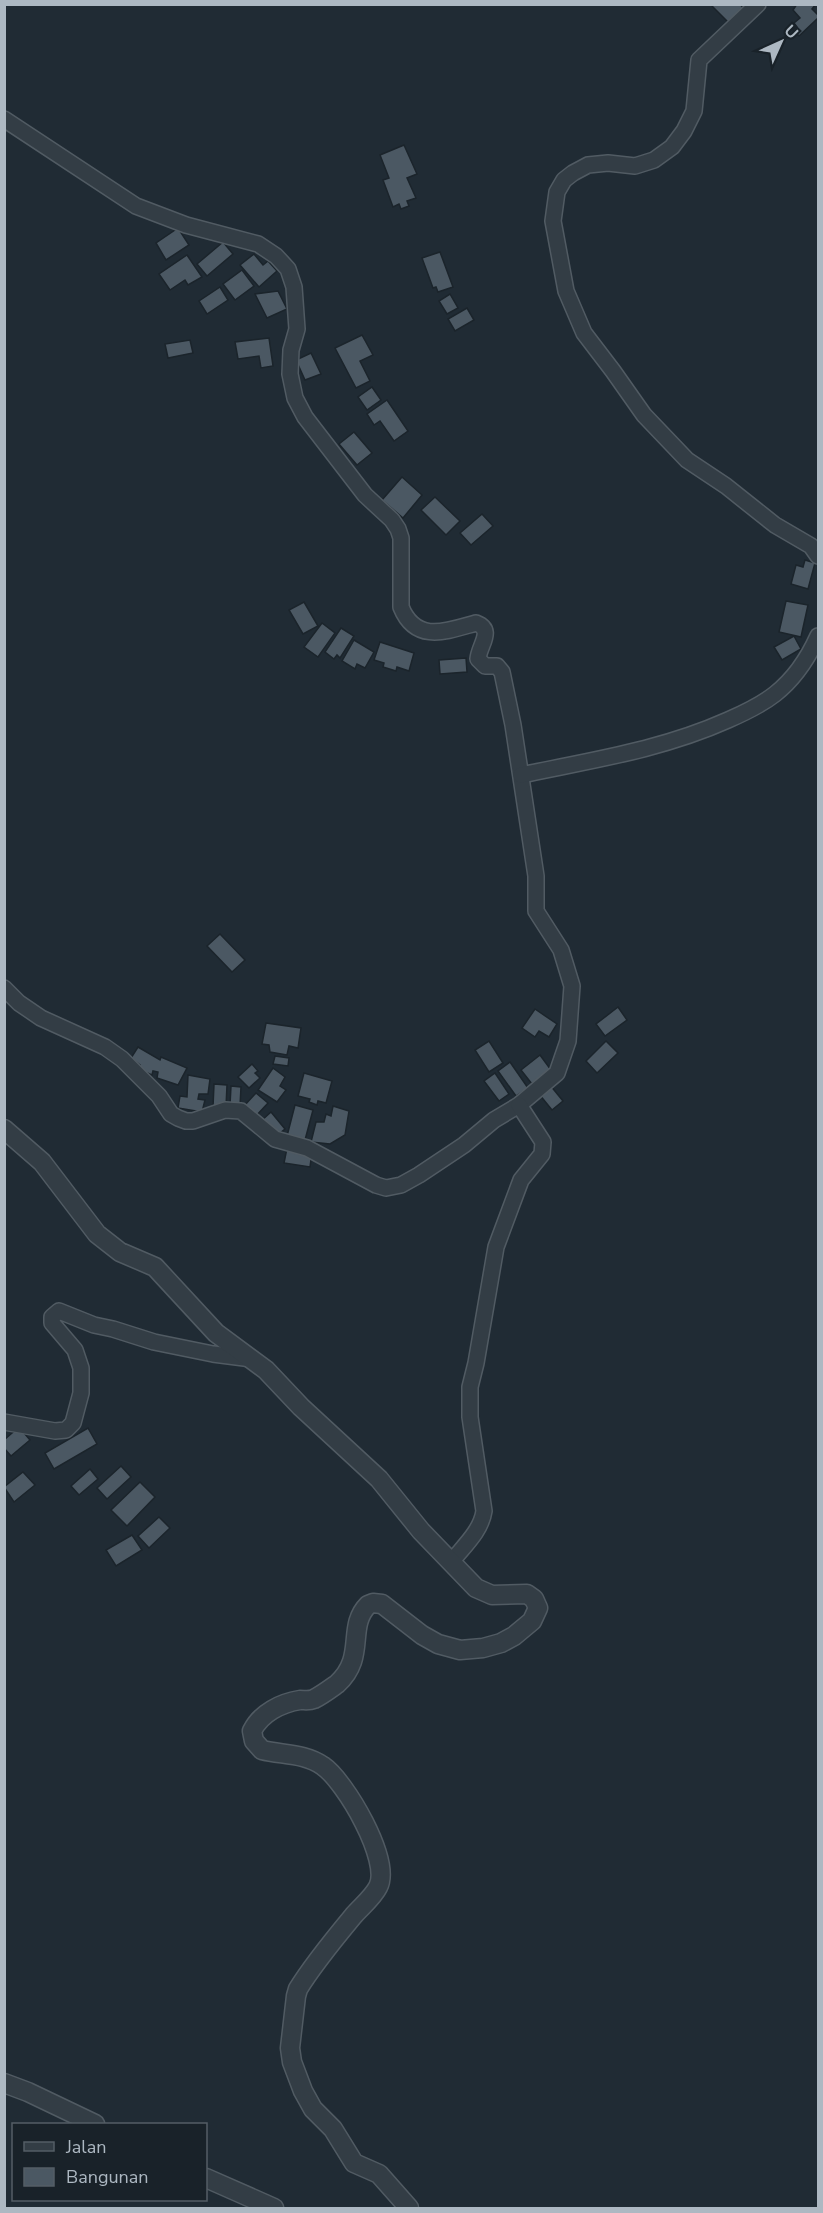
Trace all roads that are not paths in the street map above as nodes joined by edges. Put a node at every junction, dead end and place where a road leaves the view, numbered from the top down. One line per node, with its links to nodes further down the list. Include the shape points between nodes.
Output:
1 (758, 4): 3 (street, via 699,60 694,111 672,147 654,160 635,166 588,165 573,173 558,192 554,221 566,291 584,333 644,415 687,460)
2 (4, 119): 5 (street, via 136,207 258,244 288,270 294,287 297,329 290,374 295,398 340,465 398,529 401,607 410,622 419,629 443,633 476,623 484,627 487,636 478,659 484,666 497,666 502,672)
3 (819, 555)
4 (819, 636): 5 (street, via 809,656 777,693 752,709 666,745)
5 (521, 775): 7 (street, via 536,876 536,910 561,950 572,987 568,1041 561,1065 552,1079)
6 (4, 988): 7 (street, via 41,1018 105,1047 122,1059 178,1118 193,1121 225,1110 241,1111 275,1139 307,1148 386,1188 419,1175)
7 (519, 1105): 11 (street, via 544,1148 521,1180 496,1247 469,1400 484,1511 478,1529)
8 (4, 1130): 9 (street, via 42,1162 97,1234 120,1252 155,1267 216,1333)
9 (252, 1359): 10 (street, via 154,1342 58,1311 52,1323 75,1350 81,1368 81,1393 72,1423 66,1430 55,1431); 11 (street, via 379,1479 421,1531)
10 (4, 1422)
11 (452, 1561): 16 (street, via 482,1592 531,1596 538,1605 537,1614 501,1643 460,1650 422,1635 382,1604 368,1605 359,1618 353,1661 347,1673 312,1700 278,1706 252,1731 254,1741 262,1749 304,1757 325,1767 356,1809 376,1847 380,1885 298,1989 290,2048 303,2091 322,2120 333,2129 354,2163 379,2174)
12 (4, 2083): 13 (street)
13 (93, 2123)
14 (207, 2178): 15 (street)
15 (274, 2208)
16 (409, 2208)

